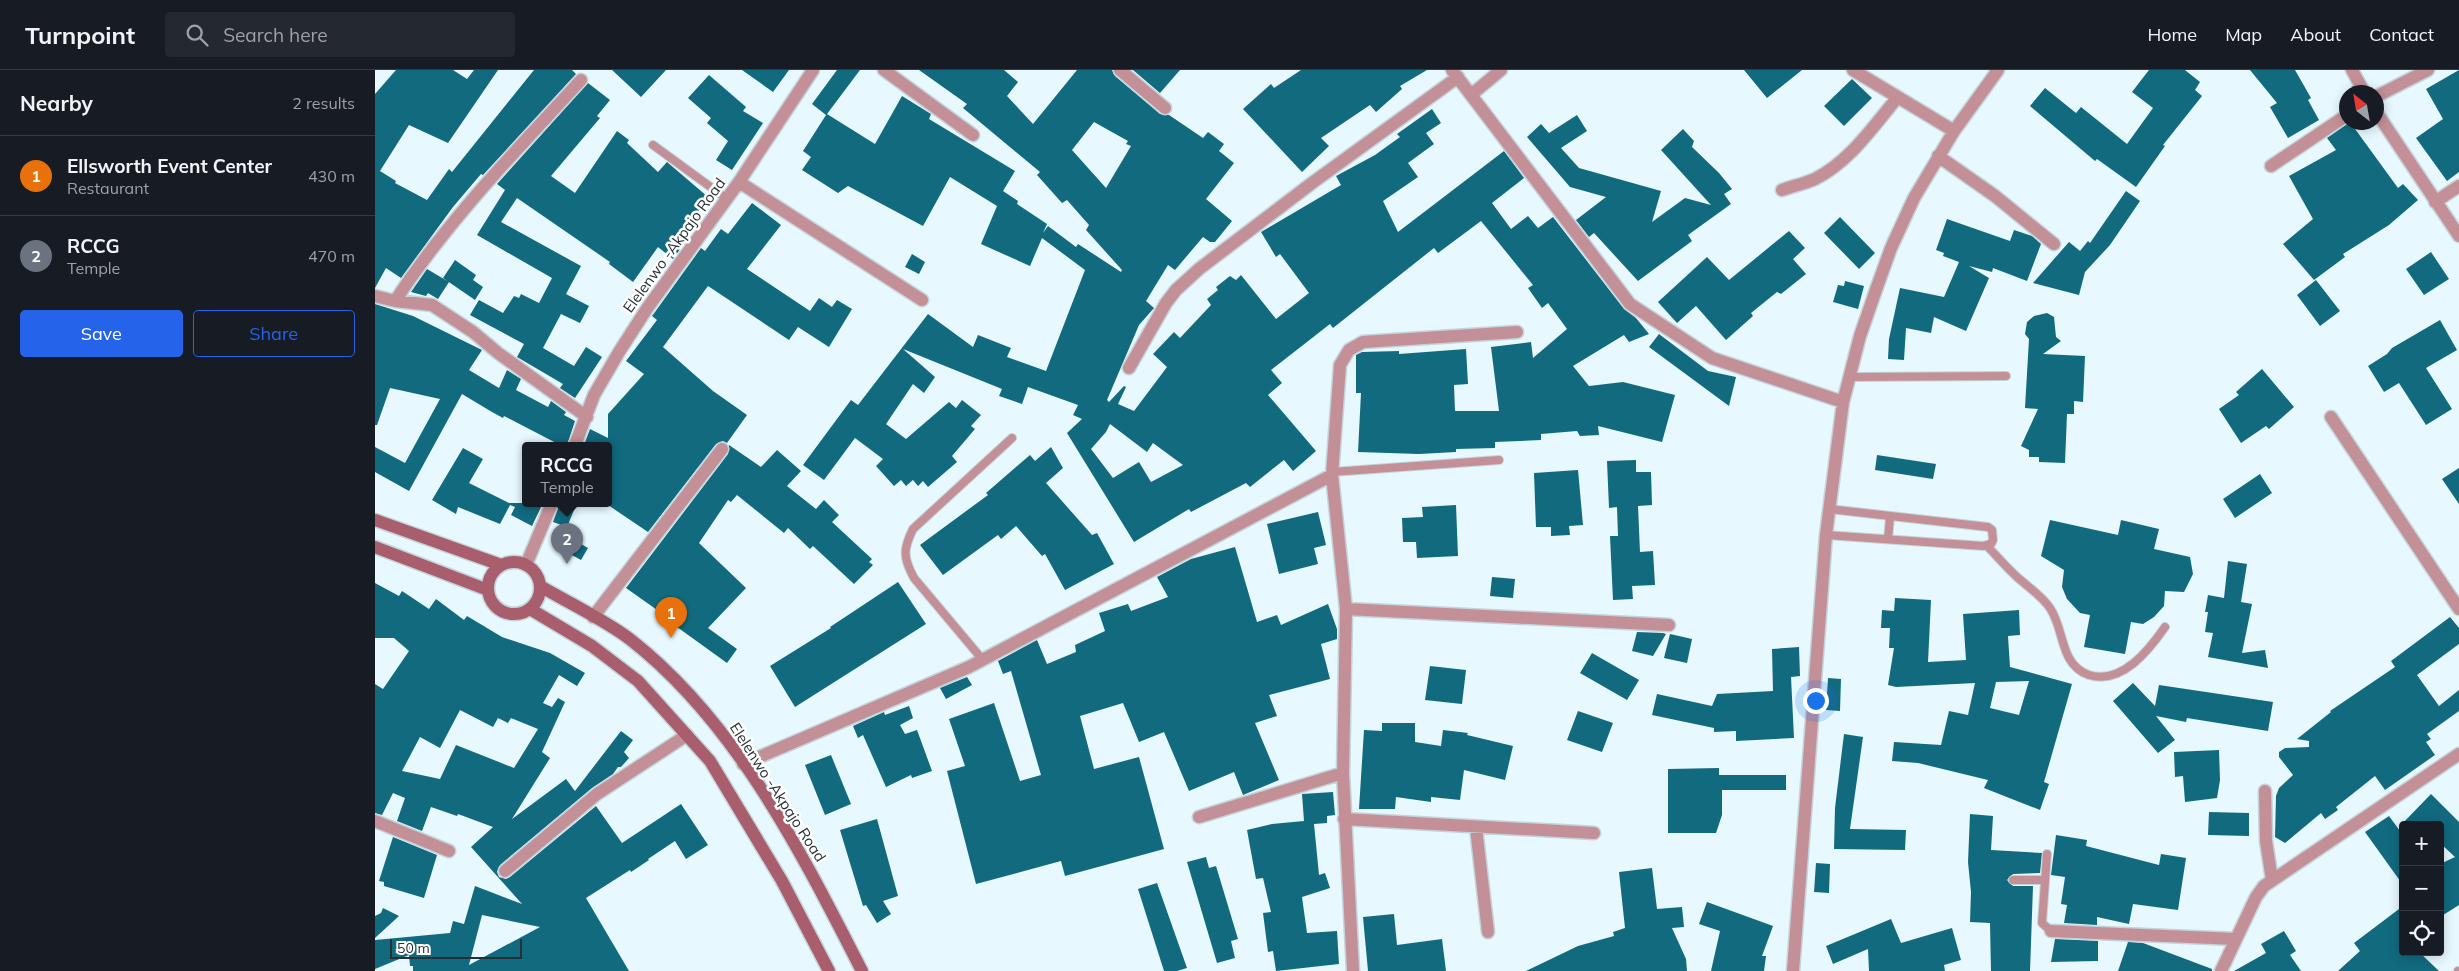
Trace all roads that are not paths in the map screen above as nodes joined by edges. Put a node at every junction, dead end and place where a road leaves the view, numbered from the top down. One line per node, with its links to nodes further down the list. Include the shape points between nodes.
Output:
1 (813, 70): 23 (street, Elelenwo -Akpajo Road)
2 (884, 70): 19 (street)
3 (1120, 70): 15 (street)
4 (1501, 70): 13 (street)
5 (1853, 70): 14 (street)
6 (1998, 70): 18 (street)
7 (2352, 70): 11 (street)
8 (2428, 70): 12 (street)
9 (1455, 74): 13 (street); 34 (street, via 1199,269 1166,303)
10 (581, 80): 32 (street, via 460,213 419,264)
11 (2360, 85)
12 (2384, 92)
13 (1471, 95): 37 (street, via 1630,304 1711,358)
14 (1897, 98): 18 (street); 25 (street, via 1855,148 1837,164 1815,178)
15 (1165, 108)
16 (2339, 120): 22 (street)
17 (2384, 124): 27 (street)
18 (1954, 131): 21 (street)
19 (973, 135)
20 (653, 145): 26 (lane)
21 (1938, 156): 29 (street, via 1995,196); 35 (street, via 1891,248 1860,336)
22 (2271, 166)
23 (739, 182): 26 (street, Elelenwo -Akpajo Road); 31 (street)
24 (2459, 186): 27 (street)
25 (1782, 190)
26 (727, 199): 38 (street, Elelenwo -Akpajo Road, via 643,314 594,396)
27 (2435, 202): 28 (street)
28 (2459, 236)
29 (2054, 244)
30 (375, 296): 32 (street)
31 (922, 300)
32 (395, 301): 38 (street, via 433,305)
33 (1517, 332): 44 (street, via 1354,345 1340,365)
34 (1129, 368)
35 (1850, 376): 36 (lane); 37 (street)
36 (2006, 376)
37 (1843, 402): 46 (street)
38 (587, 417): 41 (street, Elelenwo -Akpajo Road)
39 (2331, 417): 59 (street)
40 (1012, 438): 63 (lane, via 913,530 905,546 913,578)
41 (576, 442)
42 (722, 449): 60 (street)
43 (1499, 460): 44 (lane)
44 (1332, 474): 58 (street); 63 (street)
45 (549, 507): 54 (street)
46 (1829, 510): 47 (lane); 49 (street)
47 (1890, 517): 50 (lane); 51 (lane, via 1988,527 1992,530 1993,540)
48 (375, 520): 53 (main road)
49 (1826, 535): 50 (lane); 86 (street)
50 (1888, 539): 51 (lane)
51 (1987, 546): 62 (lane, via 2050,609 2068,657 2075,667 2087,674 2109,677 2125,668 2150,648)
52 (375, 547): 56 (main road)
53 (501, 565): 54 (main road, via 509,562); 56 (main road, via 490,578)
54 (526, 565): 55 (main road)
55 (540, 586): 57 (main road, via 539,595); 60 (main road, Elelenwo -Akpajo Road)
56 (488, 590): 57 (main road, via 491,602 505,612 522,613)
57 (529, 608): 64 (main road, via 592,646 638,681)
58 (1346, 609): 61 (street); 67 (street)
59 (2459, 609)
60 (593, 617): 66 (main road, Elelenwo -Akpajo Road, via 631,639 687,691)
61 (1669, 625)
62 (2165, 627)
63 (982, 660): 66 (street)
64 (687, 735): 76 (street, via 597,794); 83 (main road, via 710,761 743,814)
65 (2459, 754): 79 (street)
66 (743, 764): 84 (main road, Elelenwo -Akpajo Road, via 806,862)
67 (1343, 773): 69 (street); 70 (street)
68 (2265, 791): 79 (street, via 2266,841)
69 (1199, 817)
70 (1344, 819): 72 (street); 85 (street)
71 (375, 821): 74 (street)
72 (1476, 828): 73 (street); 81 (street)
73 (1594, 834)
74 (449, 851)
75 (2047, 854): 78 (lane)
76 (505, 872)
77 (2013, 880): 78 (lane)
78 (2045, 880): 80 (lane, via 2042,923)
79 (2272, 880): 82 (street, via 2256,896)
80 (2051, 931): 82 (street)
81 (1488, 932)
82 (2236, 939): 87 (street)
83 (829, 971)
84 (862, 971)
85 (1353, 971)
86 (1793, 971)
87 (2221, 971)

